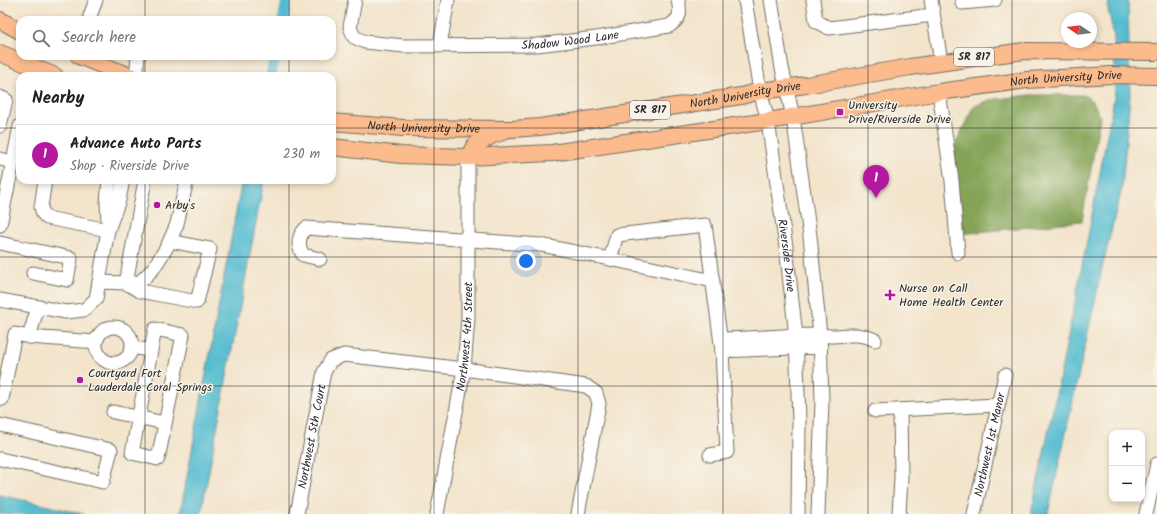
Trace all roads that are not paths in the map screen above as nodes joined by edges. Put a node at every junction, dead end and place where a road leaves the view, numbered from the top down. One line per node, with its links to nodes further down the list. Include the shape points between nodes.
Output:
1 (96, 0): 12 (street)
2 (355, 0): 15 (street, Shadow Wood Lane, via 350,27 354,37 365,42 404,46)
3 (448, 0): 15 (street)
4 (678, 0): 15 (street, Shadow Wood Lane, via 680,12 677,21 669,26 537,45)
5 (745, 0): 26 (street, Riverside Drive)
6 (771, 0): 25 (street, Riverside Drive)
7 (813, 0): 11 (street, via 816,22 829,28)
8 (931, 0): 11 (street)
9 (963, 0): 10 (street, via 962,3)
10 (995, 0)
11 (933, 15): 20 (street)
12 (90, 16)
13 (0, 20): 14 (main road)
14 (16, 29)
15 (440, 45)
16 (1157, 52): 20 (main road, North University Drive / SR 817, via 1024,51)
17 (0, 53): 21 (main road)
18 (89, 60): 22 (main road)
19 (138, 60): 23 (street)
20 (941, 62): 25 (main road, North University Drive / SR 817)
21 (31, 71)
22 (120, 72)
23 (135, 72)
24 (1157, 76): 27 (main road, North University Drive / SR 817, via 1026,80)
25 (786, 88): 26 (main road, North University Drive / SR 817); 29 (street, Riverside Drive)
26 (760, 92): 30 (street, Riverside Drive); 33 (main road, North University Drive / SR 817, via 540,127)
27 (939, 92): 29 (main road, North University Drive / SR 817); 49 (street, via 952,181)
28 (0, 97): 32 (street, via 6,100)
29 (793, 117): 30 (main road, North University Drive / SR 817); 60 (street, Riverside Drive, via 810,236)
30 (768, 121): 36 (main road, North University Drive / SR 817, via 552,153); 62 (street, Riverside Drive, via 786,247)
31 (336, 122): 33 (main road, North University Drive / SR 817, via 403,128)
32 (0, 126)
33 (512, 129): 36 (main road, via 474,145)
34 (16, 147): 38 (street)
35 (336, 147): 36 (main road, North University Drive / SR 817, via 401,155)
36 (468, 157): 47 (street, Northwest 4th Street)
37 (0, 159): 38 (street)
38 (13, 162): 44 (street)
39 (44, 184): 45 (street, via 41,207 47,218)
40 (109, 184): 45 (street)
41 (122, 184): 45 (street)
42 (144, 184): 55 (street)
43 (184, 184): 46 (street, via 178,224)
44 (0, 225)
45 (108, 230): 54 (street)
46 (170, 241): 55 (street, via 152,270 140,282); 55 (street, via 210,249 198,302 140,291)
47 (468, 241): 50 (street, via 306,228 300,236 300,249 303,255); 51 (street, via 541,245); 66 (street, Northwest 4th Street, via 468,318)
48 (0, 243): 52 (street, via 71,258 67,280)
49 (958, 253)
50 (320, 259)
51 (610, 259): 53 (street); 53 (street, via 617,235 705,225)
52 (33, 273)
53 (713, 281): 63 (street)
54 (99, 282): 55 (street); 57 (street, via 96,299 84,310 66,312)
55 (126, 283)
56 (0, 300): 57 (street)
57 (38, 307): 58 (street)
58 (29, 336): 61 (street); 68 (street, via 16,334)
59 (875, 340): 60 (street, via 856,334 832,336)
60 (820, 341): 62 (street); 83 (street, Riverside Drive, via 822,401)
61 (96, 342): 64 (street, via 100,356 114,363 124,360); 64 (street, via 104,329 119,327 131,337)
62 (796, 342): 63 (street); 82 (street, Riverside Drive, via 799,421)
63 (721, 345): 76 (street, via 728,452)
64 (132, 348): 65 (street)
65 (151, 351): 73 (street); 74 (street, via 156,329 183,335)
66 (464, 369): 79 (street, Northwest 5th Court, via 344,356 331,360 324,372); 80 (street, Northwest 4th Street); 81 (street, via 586,386 596,393 599,404)
67 (1005, 375): 69 (street, Northwest 1st Manor)
68 (2, 399)
69 (998, 405): 70 (street); 85 (street, Northwest 1st Manor)
70 (900, 410): 71 (street); 84 (street)
71 (875, 411)
72 (113, 412): 73 (street)
73 (138, 417): 74 (street); 74 (street, via 132,453 158,459)
74 (165, 423)
75 (0, 426): 77 (street, via 111,450 103,482)
76 (710, 455)
77 (0, 459)
78 (1157, 464): 86 (street)
79 (297, 514)
80 (437, 514)
81 (578, 514)
82 (798, 514)
83 (818, 514)
84 (899, 514)
85 (974, 514)
86 (1146, 514)

